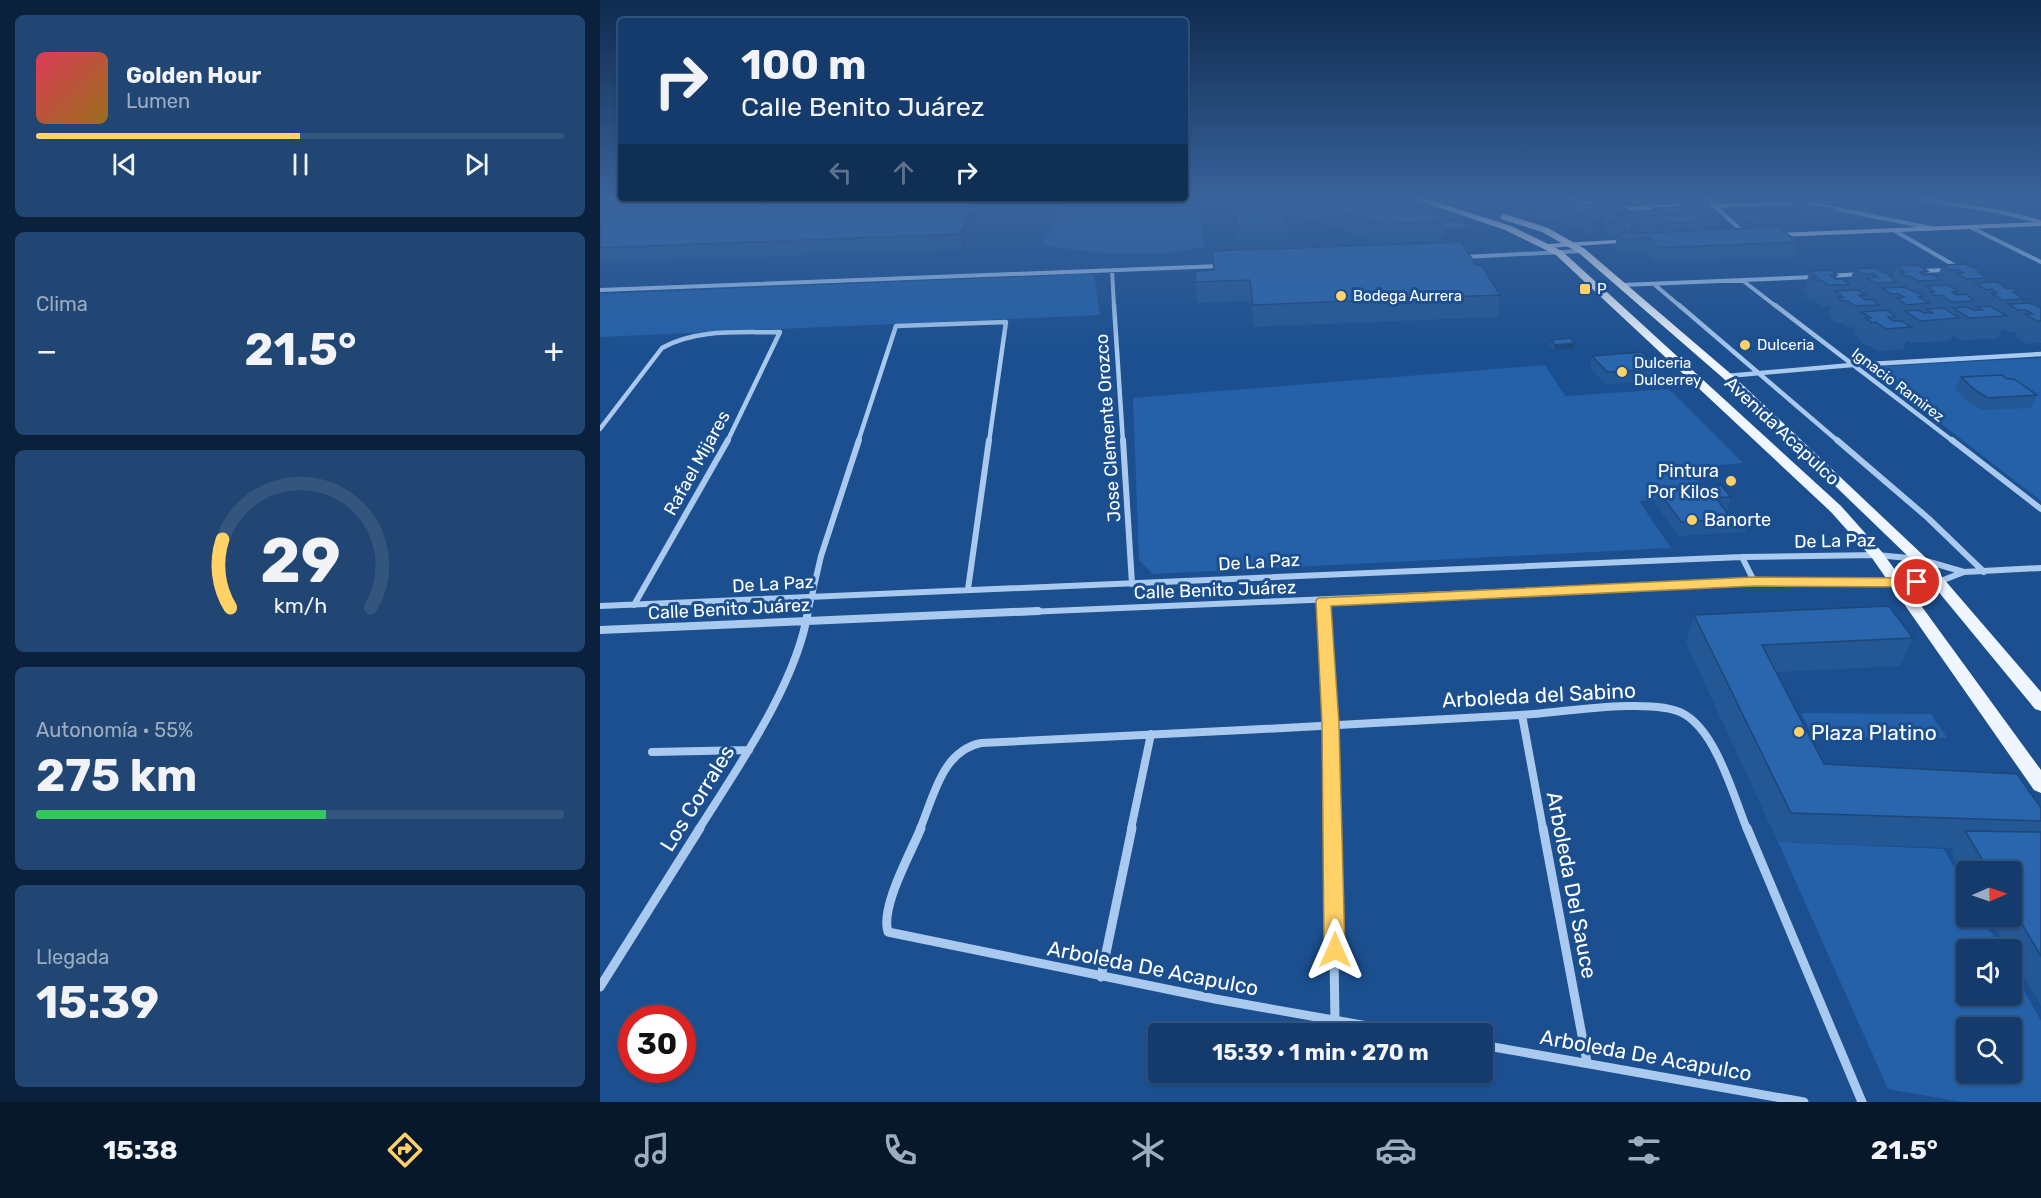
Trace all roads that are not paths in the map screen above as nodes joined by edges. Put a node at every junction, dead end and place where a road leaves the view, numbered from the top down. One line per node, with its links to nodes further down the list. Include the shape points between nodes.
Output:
1 (1555, 250): 6 (main road, Avenida Acapulco)
2 (1568, 250): 6 (street)
3 (1580, 250): 14 (main road, Avenida Acapulco)
4 (1929, 250): 11 (street, via 1962,269)
5 (2018, 250): 8 (street)
6 (1559, 253): 7 (street); 23 (main road, Avenida Acapulco, via 1785,459)
7 (1453, 257)
8 (2041, 262)
9 (1227, 265): 10 (street)
10 (1112, 270): 16 (street); 32 (street, Jose Clemente Orozco)
11 (1915, 272)
12 (1869, 274): 13 (street)
13 (1742, 280): 15 (street); 18 (street, Ignacio Ramirez)
14 (1623, 285): 15 (street); 20 (main road, Avenida Acapulco)
15 (1655, 285): 19 (street)
16 (600, 290)
17 (2041, 354): 18 (street)
18 (1852, 365): 19 (street); 22 (street, Ignacio Ramirez)
19 (1759, 372): 20 (street); 28 (street, via 1928,518)
20 (1727, 376): 25 (main road, Avenida Acapulco)
21 (600, 429): 36 (street, Rafael Mijares, via 670,341 694,336 780,332 732,434)
22 (2041, 509)
23 (1877, 555): 24 (street, De La Paz); 25 (street, De La Paz); 31 (main road, Avenida Acapulco)
24 (1742, 557): 29 (street); 32 (street, De La Paz)
25 (1919, 558): 27 (street, De La Paz); 30 (main road, Avenida Acapulco)
26 (2041, 568): 28 (street)
27 (1964, 572): 28 (street); 30 (street, Calle Benito Juárez)
28 (1984, 572)
29 (1754, 581): 31 (street, Calle Benito Juárez); 35 (street, Calle Benito Juárez)
30 (1938, 582): 31 (street, Calle Benito Juárez); 40 (main road, Avenida Acapulco)
31 (1896, 583): 47 (main road, Avenida Acapulco)
32 (1132, 584): 33 (street, De La Paz)
33 (968, 589): 34 (street, De La Paz); 34 (street, Los Corrales, via 1006,322 896,326)
34 (810, 597): 36 (street, De La Paz); 38 (street, Los Corrales)
35 (1323, 601): 38 (street, Calle Benito Juárez); 43 (street)
36 (634, 605): 37 (street, De La Paz)
37 (600, 606)
38 (807, 620): 39 (street, Calle Benito Juárez); 45 (street, Los Corrales, via 791,669)
39 (600, 630)
40 (2035, 689): 41 (main road, Avenida Acapulco)
41 (2041, 704)
42 (1522, 715): 43 (street, Arboleda del Sabino); 54 (street, Arboleda Del Sauce); 56 (street, Arboleda del Sabino, via 1663,707 1682,713 1700,726 1712,745)
43 (1331, 724): 44 (street, Arboleda del Sabino); 51 (street)
44 (1151, 734): 48 (street, Arboleda del Sabino, via 981,743 954,753 892,896 885,923); 49 (street)
45 (749, 750): 46 (street); 50 (street, Los Corrales)
46 (652, 752)
47 (2041, 785)
48 (888, 932): 49 (street, Arboleda De Acapulco)
49 (1101, 977): 51 (street, Arboleda De Acapulco)
50 (600, 987)
51 (1335, 1020): 52 (street, Arboleda De Acapulco)
52 (1352, 1023)
53 (1493, 1047): 54 (street, Arboleda De Acapulco)
54 (1587, 1062): 55 (street, Arboleda De Acapulco)
55 (1804, 1102)
56 (1862, 1102)

